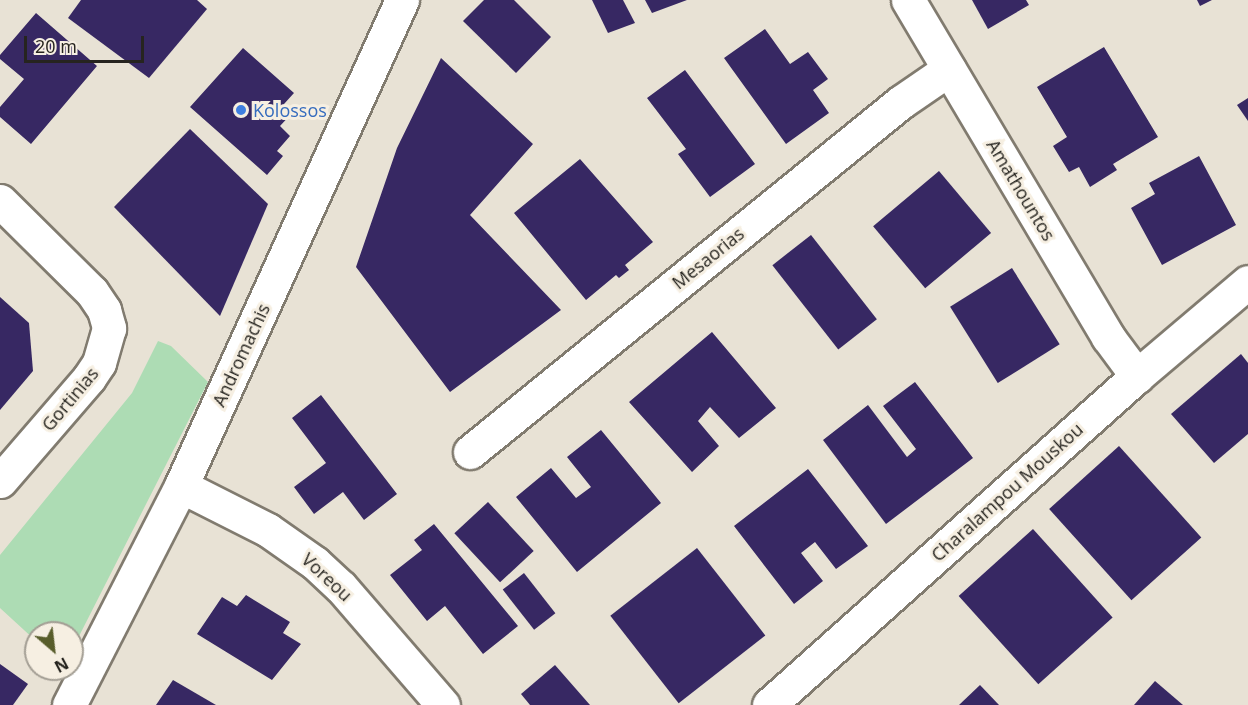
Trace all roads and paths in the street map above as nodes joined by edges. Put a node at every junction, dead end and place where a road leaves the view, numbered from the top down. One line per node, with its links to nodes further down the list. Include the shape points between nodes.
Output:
1 (402, 0): 9 (street, Andromachis)
2 (908, 0): 3 (street, Amathountos)
3 (949, 69): 6 (street, Amathountos, via 1108,337); 7 (street, Mesaorias, via 901,102)
4 (0, 201): 8 (street, Gortinias, via 92,292 104,310 109,328 94,371)
5 (1248, 282): 6 (street, Charalampou Mouskou)
6 (1137, 376): 12 (street, Charalampou Mouskou)
7 (470, 452)
8 (0, 481)
9 (181, 486): 10 (street, Andromachis); 11 (street, Voreou, via 268,530 315,563 341,587)
10 (69, 705)
11 (443, 705)
12 (769, 705)

